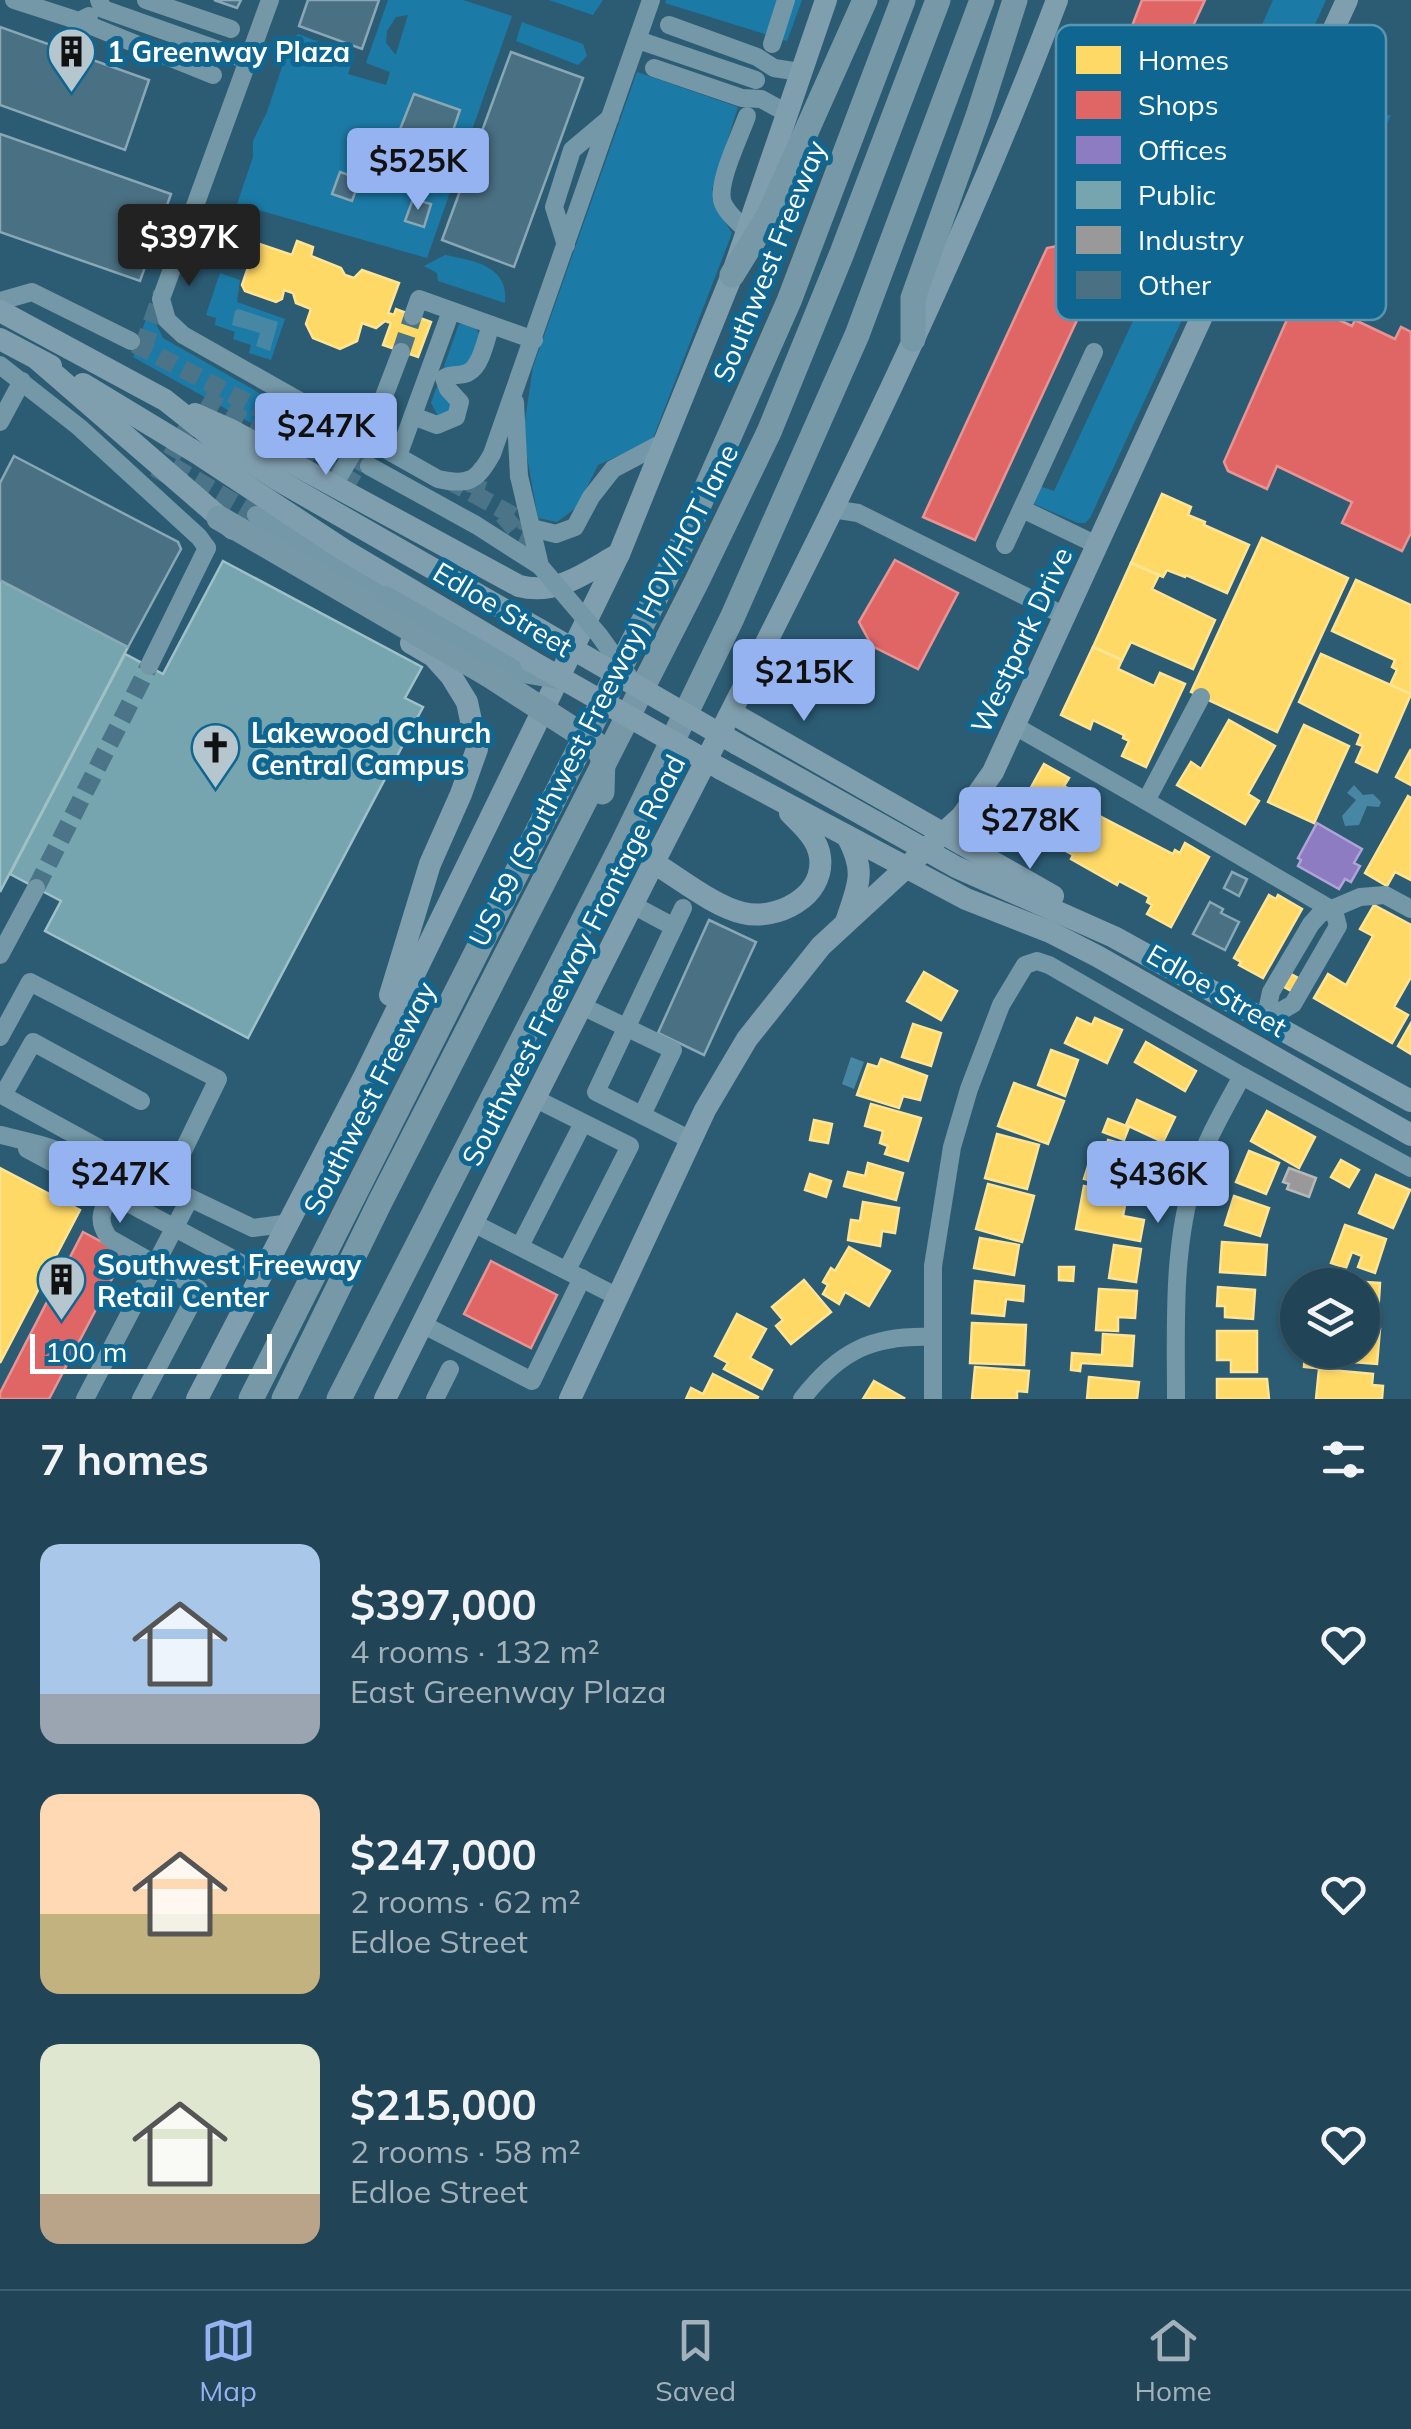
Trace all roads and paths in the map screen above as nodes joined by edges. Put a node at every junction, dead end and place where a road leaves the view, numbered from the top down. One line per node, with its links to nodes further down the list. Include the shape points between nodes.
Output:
1 (14, 0): 15 (street)
2 (146, 0): 18 (street)
3 (270, 0): 21 (street)
4 (652, 0): 19 (street)
5 (786, 0): 20 (street)
6 (826, 0): 24 (main road)
7 (865, 0): 31 (highway, via 769,215)
8 (903, 0): 127 (highway, Southwest Freeway, via 790,301 676,557)
9 (939, 0): 70 (highway, via 831,312 754,487); 128 (highway, US 59 (Southwest Freeway) HOV/HOT lane, via 761,448)
10 (982, 0): 130 (highway, via 857,335 732,618)
11 (1014, 0): 39 (highway, via 913,298)
12 (1057, 0): 39 (main road, Southwest Freeway Frontage Road)
13 (1347, 0): 16 (main road, Westpark Drive)
14 (103, 3): 15 (street); 21 (street)
15 (79, 20): 25 (street)
16 (1336, 25)
17 (670, 26): 23 (street)
18 (231, 29)
19 (638, 40): 26 (street); 40 (street)
20 (772, 44)
21 (247, 60): 53 (street, via 161,299 167,320)
22 (654, 68): 27 (street)
23 (774, 68): 24 (street); 26 (street)
24 (800, 72): 28 (main road)
25 (214, 75)
26 (756, 80): 27 (street)
27 (760, 99): 28 (street)
28 (785, 112): 30 (main road)
29 (747, 116): 30 (street, via 721,198)
30 (746, 230): 31 (main road)
31 (732, 275): 54 (main road)
32 (0, 301): 41 (street, via 32,292)
33 (0, 311): 50 (main road, Edloe Street)
34 (451, 311): 35 (street, via 420,300); 37 (street); 49 (street)
35 (414, 316)
36 (1201, 320): 64 (main road, Westpark Drive)
37 (490, 324): 40 (street); 51 (street, via 473,368 444,378 460,402 456,418 438,424)
38 (0, 339): 44 (main road, Edloe Street)
39 (914, 339): 58 (main road, Southwest Freeway Frontage Road)
40 (534, 340): 48 (street)
41 (130, 341)
42 (400, 352): 47 (street)
43 (1094, 352): 59 (street)
44 (38, 360): 61 (main road); 67 (main road, Edloe Street, via 116,402)
45 (0, 365): 46 (street)
46 (22, 381): 52 (street); 61 (street, via 156,487 200,536)
47 (389, 384): 49 (street); 53 (street)
48 (514, 394): 55 (street, via 482,474 461,484 438,480); 66 (street, bridge, via 519,476)
49 (420, 395): 51 (street)
50 (165, 400): 57 (main road); 70 (main road, Edloe Street, bridge, via 218,442)
51 (413, 416): 55 (street)
52 (0, 422)
53 (362, 437): 55 (street); 57 (street)
54 (664, 442): 62 (street, via 612,468 575,527); 65 (main road)
55 (398, 456)
56 (369, 466): 66 (street)
57 (334, 486): 65 (main road, via 537,591 584,576)
58 (832, 509): 68 (street, via 858,513); 72 (main road, Southwest Freeway Frontage Road)
59 (1022, 509): 63 (street); 64 (street)
60 (256, 516): 67 (street)
61 (215, 534): 69 (street); 75 (highway, bridge, via 489,675 596,744 603,758); 97 (main road, via 433,656 467,702 477,749 430,864)
62 (543, 538)
63 (1005, 545)
64 (1098, 545): 68 (main road, Westpark Drive)
65 (619, 554): 97 (main road)
66 (540, 566): 70 (street, bridge)
67 (390, 587): 73 (main road, Edloe Street, bridge)
68 (1065, 616): 74 (main road, Westpark Drive)
69 (149, 666)
70 (642, 688): 73 (highway); 80 (main road, Edloe Street, bridge)
71 (1201, 697): 77 (street)
72 (732, 714): 78 (main road); 81 (main road, Southwest Freeway Frontage Road)
73 (638, 722): 75 (highway); 76 (main road, Edloe Street, bridge)
74 (1015, 726): 77 (street); 78 (main road, Westpark Drive, via 993,772)
75 (602, 792): 129 (highway)
76 (778, 800): 79 (main road, Edloe Street); 81 (main road, via 820,855 815,882 795,904 769,914 743,913)
77 (1146, 800): 87 (street)
78 (942, 834): 80 (main road, Westpark Drive); 90 (main road)
79 (847, 836): 82 (main road, Edloe Street); 88 (main road, via 860,870)
80 (925, 850): 82 (main road, Westpark Drive); 90 (main road, Edloe Street)
81 (654, 863): 84 (main road, Southwest Freeway Frontage Road)
82 (906, 867): 88 (main road, Westpark Drive); 96 (main road, Edloe Street, via 1066,940)
83 (36, 888): 91 (street)
84 (633, 905): 89 (street); 92 (main road, Southwest Freeway Frontage Road)
85 (683, 908): 89 (street)
86 (1411, 909): 87 (street, via 1385,895 1360,896)
87 (1334, 910): 93 (street, via 1338,926 1293,1004)
88 (845, 924): 107 (main road, Westpark Drive, via 773,1003)
89 (674, 927): 94 (street)
90 (1114, 936): 93 (main road, Edloe Street)
91 (0, 954)
92 (582, 1006): 94 (street); 100 (main road, Southwest Freeway Frontage Road)
93 (1265, 1020): 96 (main road); 102 (main road, Edloe Street)
94 (626, 1028): 103 (street, via 596,1092); 103 (street, via 672,1050)
95 (0, 1037): 109 (street, via 30,982 218,1080)
96 (1251, 1044): 106 (main road, Edloe Street)
97 (365, 1075): 112 (main road)
98 (1242, 1076): 108 (street); 121 (street, via 1050,964 1025,965 1001,1005 952,1147 933,1266); 135 (street, via 1212,1130 1180,1237)
99 (1, 1095): 101 (street, via 33,1042); 109 (street)
100 (536, 1098): 104 (street); 113 (main road, Southwest Freeway Frontage Road)
101 (141, 1100)
102 (1411, 1101)
103 (642, 1115): 107 (street)
104 (583, 1123): 115 (street); 117 (street, via 630,1146)
105 (0, 1135): 109 (street, via 50,1148 142,1188); 110 (street)
106 (1411, 1135)
107 (690, 1140): 119 (main road, Westpark Drive)
108 (1411, 1168)
109 (167, 1184): 111 (street)
110 (110, 1194): 114 (street); 116 (street, via 100,1214 102,1228)
111 (190, 1198): 112 (street, via 253,1228); 114 (street)
112 (290, 1223): 118 (main road)
113 (473, 1223): 115 (street); 120 (main road, Southwest Freeway Frontage Road)
114 (176, 1227): 116 (street); 118 (street)
115 (520, 1246): 117 (street)
116 (156, 1264): 124 (street); 125 (street, via 199,1290)
117 (574, 1274): 119 (street); 120 (street, via 532,1381)
118 (263, 1275): 126 (main road)
119 (618, 1296): 132 (main road, Westpark Drive)
120 (422, 1324): 123 (main road, Southwest Freeway Frontage Road)
121 (932, 1337): 133 (street, via 897,1336 858,1348 822,1374); 134 (street)
122 (450, 1369): 131 (street)
123 (388, 1398)
124 (85, 1399)
125 (141, 1399)
126 (197, 1399)
127 (251, 1399)
128 (284, 1399)
129 (297, 1399)
130 (339, 1399)
131 (435, 1399)
132 (570, 1399)
133 (802, 1399)
134 (933, 1399)
135 (1176, 1399)

